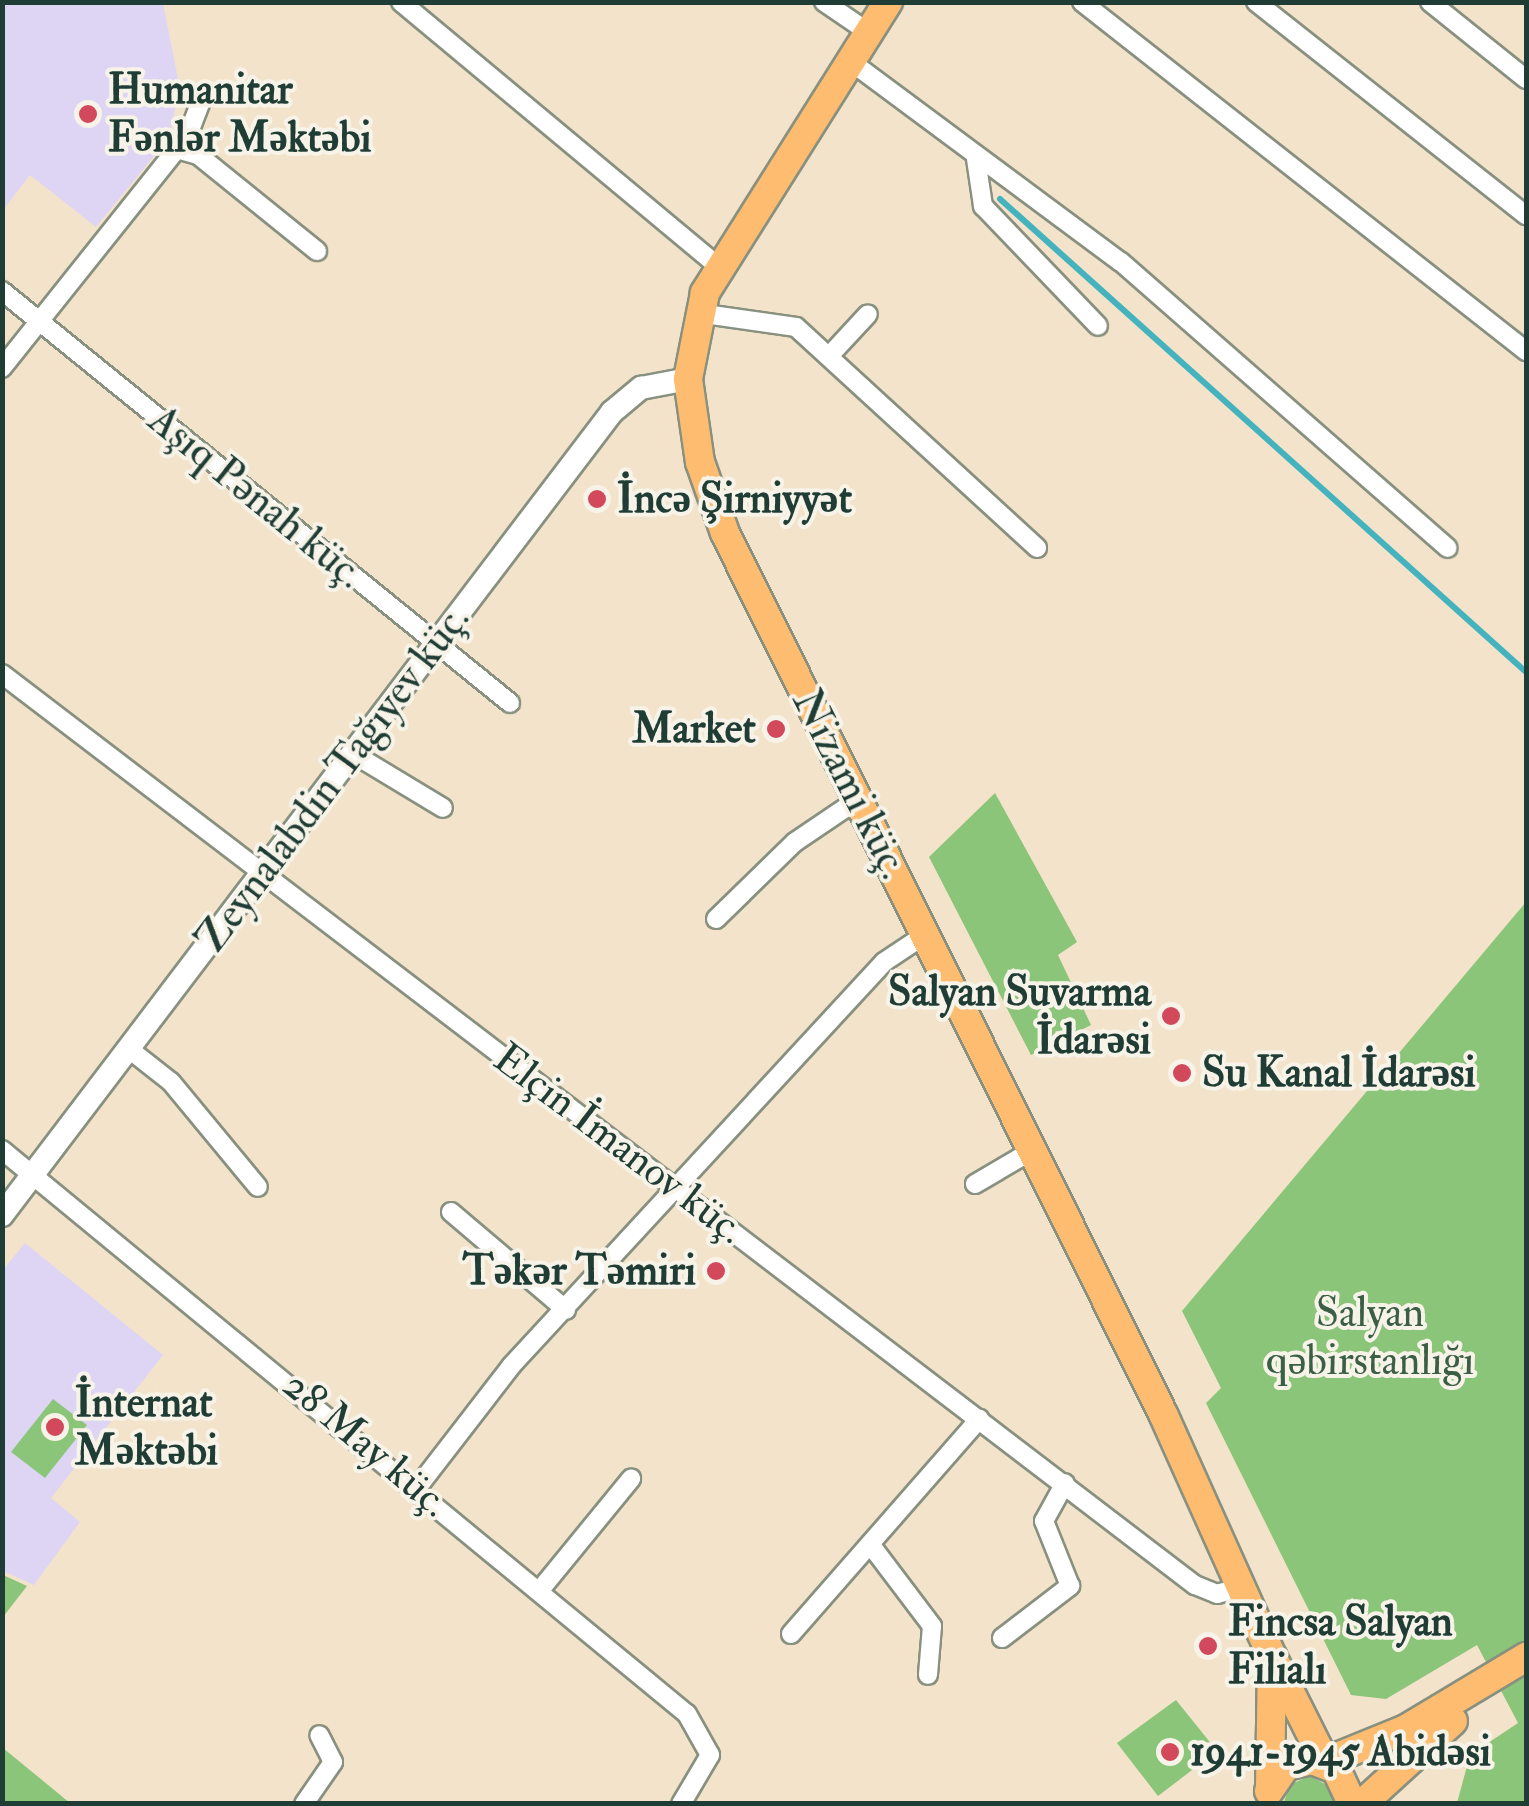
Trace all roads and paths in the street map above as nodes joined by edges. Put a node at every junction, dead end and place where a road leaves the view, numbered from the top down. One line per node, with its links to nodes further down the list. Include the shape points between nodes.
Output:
1 (401, 2): 15 (street)
2 (824, 2): 7 (street)
3 (888, 2): 7 (main road)
4 (1082, 2): 21 (street)
5 (1256, 2): 13 (street)
6 (1430, 2): 9 (street)
7 (856, 18): 8 (main road)
8 (850, 60): 12 (street); 15 (main road)
9 (1526, 79)
10 (201, 101): 11 (street)
11 (183, 148): 14 (street); 19 (street)
12 (976, 160): 20 (street, via 982,206); 26 (street, via 1121,262)
13 (1526, 214)
14 (316, 250)
15 (718, 266): 17 (main road, Nizami küç.)
16 (2, 291): 19 (street, Aşıq Pənah küç.)
17 (698, 313): 22 (street, via 772,318); 24 (main road, Nizami küç.)
18 (868, 314): 22 (street)
19 (39, 321): 23 (street); 27 (street, Aşıq Pənah küç.)
20 (1098, 326)
21 (1526, 351)
22 (831, 354): 25 (street)
23 (2, 368)
24 (688, 379): 27 (street, Zeynalabdin Tağıyev küç., via 641,388 619,405); 31 (main road, Nizami küç., via 710,497)
25 (1037, 548)
26 (1448, 548)
27 (436, 642): 29 (street, Aşıq Pənah küç.); 30 (street, Zeynalabdin Tağıyev küç.)
28 (2, 674): 33 (street, Elçin İmanov küç.)
29 (510, 702)
30 (352, 753): 32 (street); 33 (street, Zeynalabdin Tağıyev küç.)
31 (857, 800): 34 (street, via 795,842); 35 (main road, Nizami küç.)
32 (442, 808)
33 (262, 873): 36 (street, Zeynalabdin Tağıyev küç.); 42 (street, Elçin İmanov küç.)
34 (716, 919)
35 (926, 934): 38 (main road, Nizami küç.); 42 (street, via 884,962)
36 (129, 1049): 39 (street, Zeynalabdin Tağıyev küç.); 41 (street, via 171,1082)
37 (2, 1150): 39 (street, 28 May küç.)
38 (1034, 1150): 40 (street); 51 (main road, Nizami küç.)
39 (34, 1174): 44 (street, Zeynalabdin Tağıyev küç.); 49 (street, 28 May küç.)
40 (974, 1184)
41 (258, 1187)
42 (681, 1192): 45 (street); 46 (street, Elçin İmanov küç.)
43 (451, 1212): 45 (street)
44 (2, 1215)
45 (566, 1310): 49 (street)
46 (979, 1418): 48 (street, Elçin İmanov küç.); 50 (street)
47 (631, 1479): 52 (street)
48 (1065, 1484): 51 (street, Elçin İmanov küç., via 1206,1592); 54 (street, via 1044,1520 1070,1586)
49 (417, 1488): 52 (street, 28 May küç.)
50 (870, 1544): 53 (street); 57 (street, via 932,1626)
51 (1241, 1587): 55 (main road, Nizami küç.)
52 (540, 1590): 63 (street, 28 May küç., via 687,1714 710,1755)
53 (791, 1634)
54 (1002, 1638)
55 (1272, 1656): 60 (main road, Nizami küç.); 61 (main road)
56 (1526, 1657): 60 (main road, via 1406,1729)
57 (928, 1675)
58 (1526, 1676): 65 (main road, via 1428,1738)
59 (320, 1735): 62 (street, via 334,1762)
60 (1325, 1762): 61 (main road, via 1298,1761); 64 (main road, Nizami küç., via 1345,1779)
61 (1264, 1798)
62 (304, 1804)
63 (681, 1804)
64 (1352, 1804)
65 (1362, 1804)

